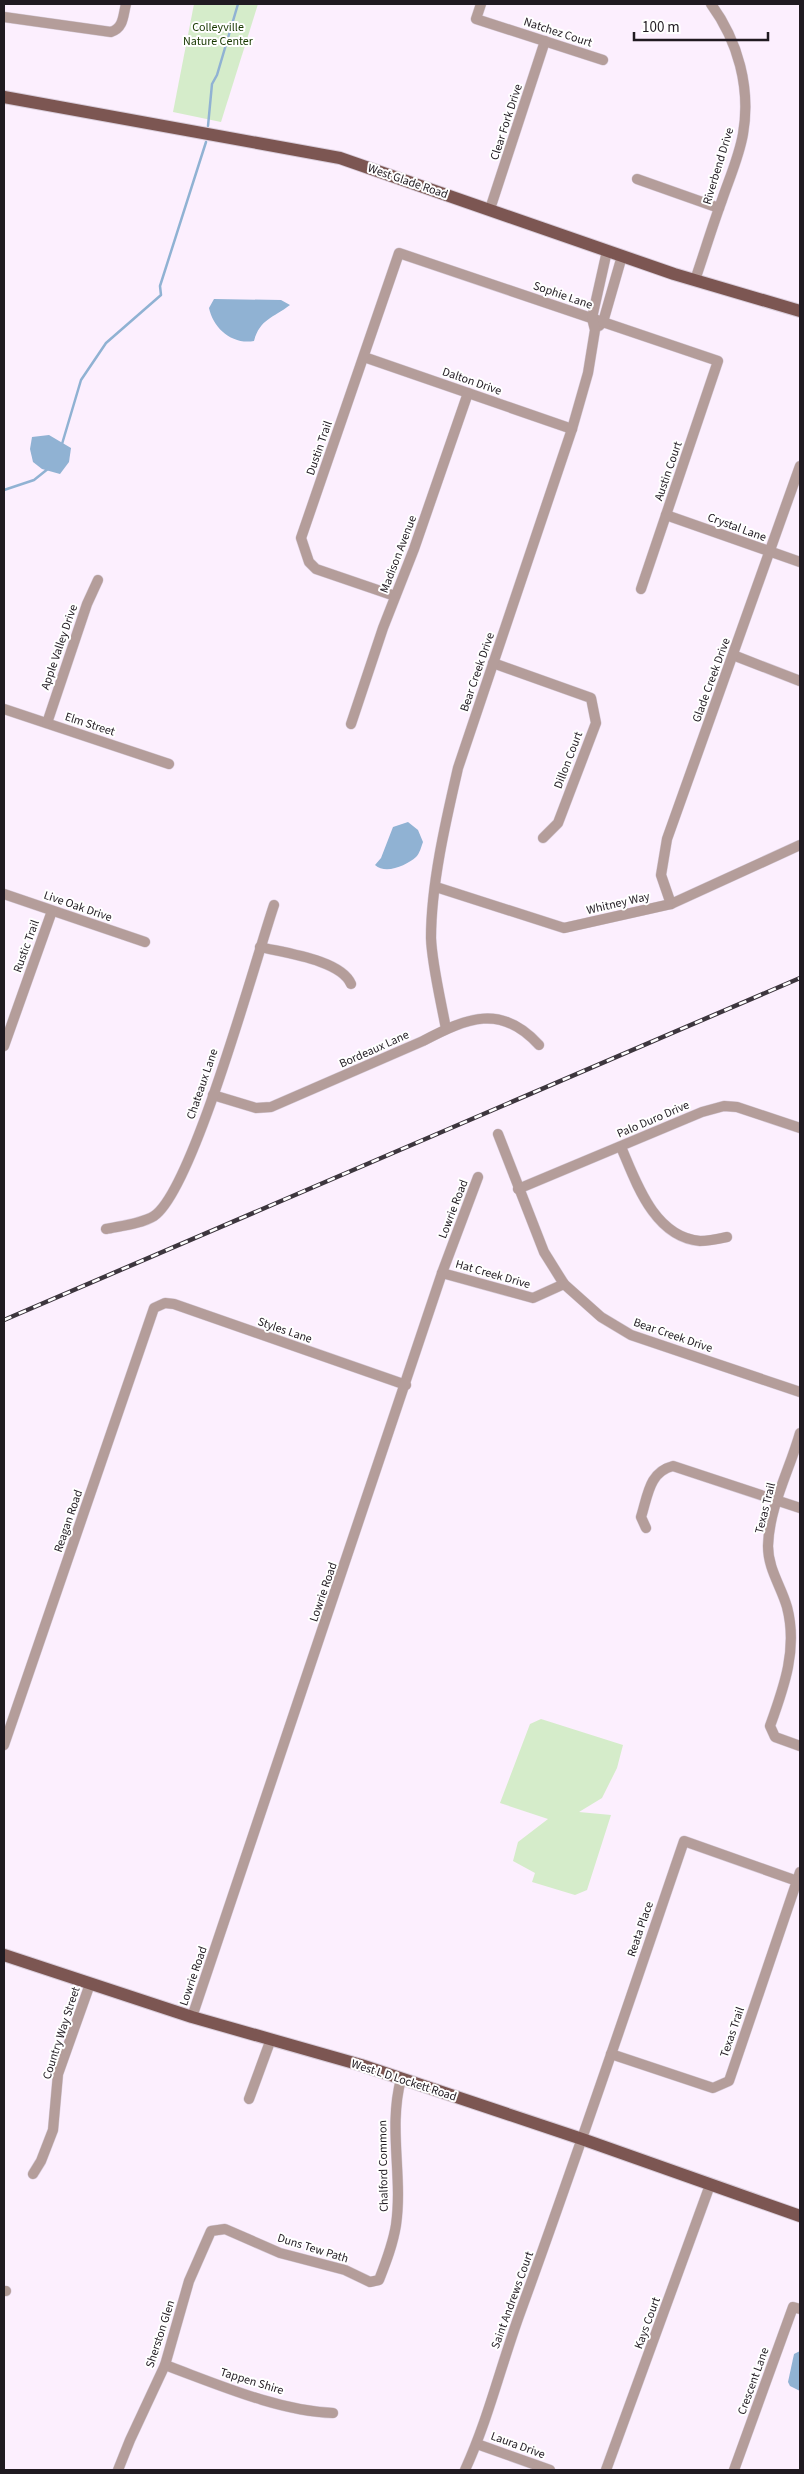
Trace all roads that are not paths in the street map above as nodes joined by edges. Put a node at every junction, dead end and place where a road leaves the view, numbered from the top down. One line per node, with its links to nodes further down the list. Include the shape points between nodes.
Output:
1 (126, 4): 4 (street, via 121,25 111,32)
2 (481, 4): 5 (street, Natchez Court, via 476,19)
3 (710, 4): 9 (street, Riverbend Drive, via 728,32 737,55 745,96 742,136)
4 (4, 17)
5 (544, 41): 6 (street, Natchez Court); 10 (street, Clear Fork Drive)
6 (603, 60)
7 (4, 97): 10 (main road, West Glade Road, via 340,158)
8 (637, 179): 9 (street)
9 (719, 208): 14 (street, Riverbend Drive)
10 (490, 210): 11 (main road, West Glade Road)
11 (607, 251): 13 (main road, West Glade Road); 16 (street, Bear Creek Drive)
12 (399, 253): 16 (street, Sophie Lane); 19 (street, Dustin Trail)
13 (622, 256): 14 (main road, West Glade Road); 17 (street)
14 (695, 280): 15 (main road, West Glade Road)
15 (800, 311)
16 (592, 318): 17 (street, Sophie Lane); 18 (street, Bear Creek Drive)
17 (603, 322): 18 (street); 20 (street, Sophie Lane)
18 (595, 330): 22 (street, Bear Creek Drive, via 588,373)
19 (364, 357): 21 (street, Dalton Drive); 29 (street, Dustin Trail, via 301,538 309,562 316,569)
20 (718, 361): 24 (street, Austin Court)
21 (468, 393): 22 (street, Dalton Drive); 29 (street, Madison Avenue)
22 (572, 429): 31 (street, Bear Creek Drive)
23 (800, 466): 25 (street, Glade Creek Drive)
24 (666, 515): 25 (street, Crystal Lane); 28 (street, Austin Court)
25 (770, 552): 26 (street, Crystal Lane); 30 (street, Glade Creek Drive)
26 (800, 562)
27 (98, 580): 34 (street, Apple Valley Drive)
28 (642, 589)
29 (395, 596): 35 (street, Madison Avenue)
30 (733, 655): 32 (street); 41 (street, Glade Creek Drive, via 667,839 661,875)
31 (493, 663): 37 (street, Dillon Court, via 590,698 596,723 558,823); 39 (street, Bear Creek Drive, via 458,768)
32 (800, 681)
33 (4, 709): 34 (street, Elm Street)
34 (47, 723): 36 (street, Elm Street)
35 (351, 724)
36 (169, 764)
37 (543, 838)
38 (800, 845): 41 (street, Whitney Way)
39 (436, 887): 41 (street, Whitney Way, via 564,928); 47 (street, Bear Creek Drive, via 431,938)
40 (4, 894): 43 (street, Live Oak Drive)
41 (671, 904)
42 (274, 905): 45 (street, Chateaux Lane)
43 (52, 911): 44 (street, Live Oak Drive); 49 (street, Rustic Trail)
44 (145, 942)
45 (260, 947): 46 (street, via 339,968); 50 (street, Chateaux Lane)
46 (352, 984)
47 (446, 1029): 48 (street, Bordeaux Lane, via 476,1018 498,1019 516,1025); 50 (street, Bordeaux Lane, via 271,1107 256,1108)
48 (539, 1045)
49 (4, 1046)
50 (213, 1095): 56 (street, Chateaux Lane, via 181,1178 169,1200 154,1216)
51 (800, 1128): 53 (street, Palo Duro Drive, via 724,1106 702,1112)
52 (498, 1134): 55 (street, Bear Creek Drive)
53 (621, 1147): 55 (street, Palo Duro Drive); 57 (street, via 645,1201 664,1223 698,1241)
54 (478, 1177): 58 (street, Lowrie Road)
55 (518, 1189): 59 (street, Bear Creek Drive, via 540,1245)
56 (106, 1229)
57 (727, 1237)
58 (442, 1273): 59 (street, Hat Creek Drive, via 533,1298); 61 (street, Lowrie Road)
59 (564, 1284): 62 (street, Bear Creek Drive, via 601,1317 631,1335)
60 (156, 1306): 61 (street, Styles Lane, via 174,1304); 68 (street, Reagan Road)
61 (406, 1385): 73 (street, Lowrie Road)
62 (800, 1392)
63 (800, 1433): 64 (street, Texas Trail)
64 (778, 1500): 65 (street); 66 (street, via 673,1466 662,1469 654,1477 641,1517); 67 (street, Texas Trail, via 768,1546 776,1583)
65 (800, 1508)
66 (646, 1528)
67 (796, 1630): 69 (street, Texas Trail, via 787,1676 770,1726 775,1737)
68 (4, 1745)
69 (800, 1746)
70 (799, 1877): 75 (street, Texas Trail, via 729,2081 713,2088); 75 (street, Reata Place, via 684,1841)
71 (4, 1955): 72 (main road, West L D Lockett Road)
72 (90, 1984): 73 (main road, West L D Lockett Road); 79 (street, Country Way Street, via 58,2074 53,2130)
73 (192, 2016): 74 (main road, West L D Lockett Road)
74 (271, 2039): 76 (main road, West L D Lockett Road); 77 (street)
75 (611, 2054): 78 (street, Reata Place)
76 (401, 2079): 78 (main road, West L D Lockett Road); 83 (street, Chalford Common, via 395,2103 396,2224)
77 (249, 2099)
78 (582, 2139): 80 (main road, West L D Lockett Road); 87 (street, Saint Andrews Court, via 507,2349)
79 (33, 2174)
80 (710, 2185): 81 (main road, West L D Lockett Road); 91 (street, Kays Court)
81 (800, 2216)
82 (211, 2231): 83 (street, Duns Tew Path, via 225,2229 280,2253 345,2270 370,2282); 85 (street, Sherston Glen, via 189,2281)
83 (379, 2280)
84 (800, 2309): 92 (street, Crescent Lane, via 794,2307)
85 (165, 2365): 86 (street, Tappen Shire, via 238,2392); 88 (street, Sherston Glen)
86 (333, 2413)
87 (477, 2444): 89 (street, Saint Andrews Court); 90 (street, Laura Drive)
88 (118, 2470)
89 (466, 2470)
90 (550, 2470)
91 (606, 2470)
92 (734, 2470)

